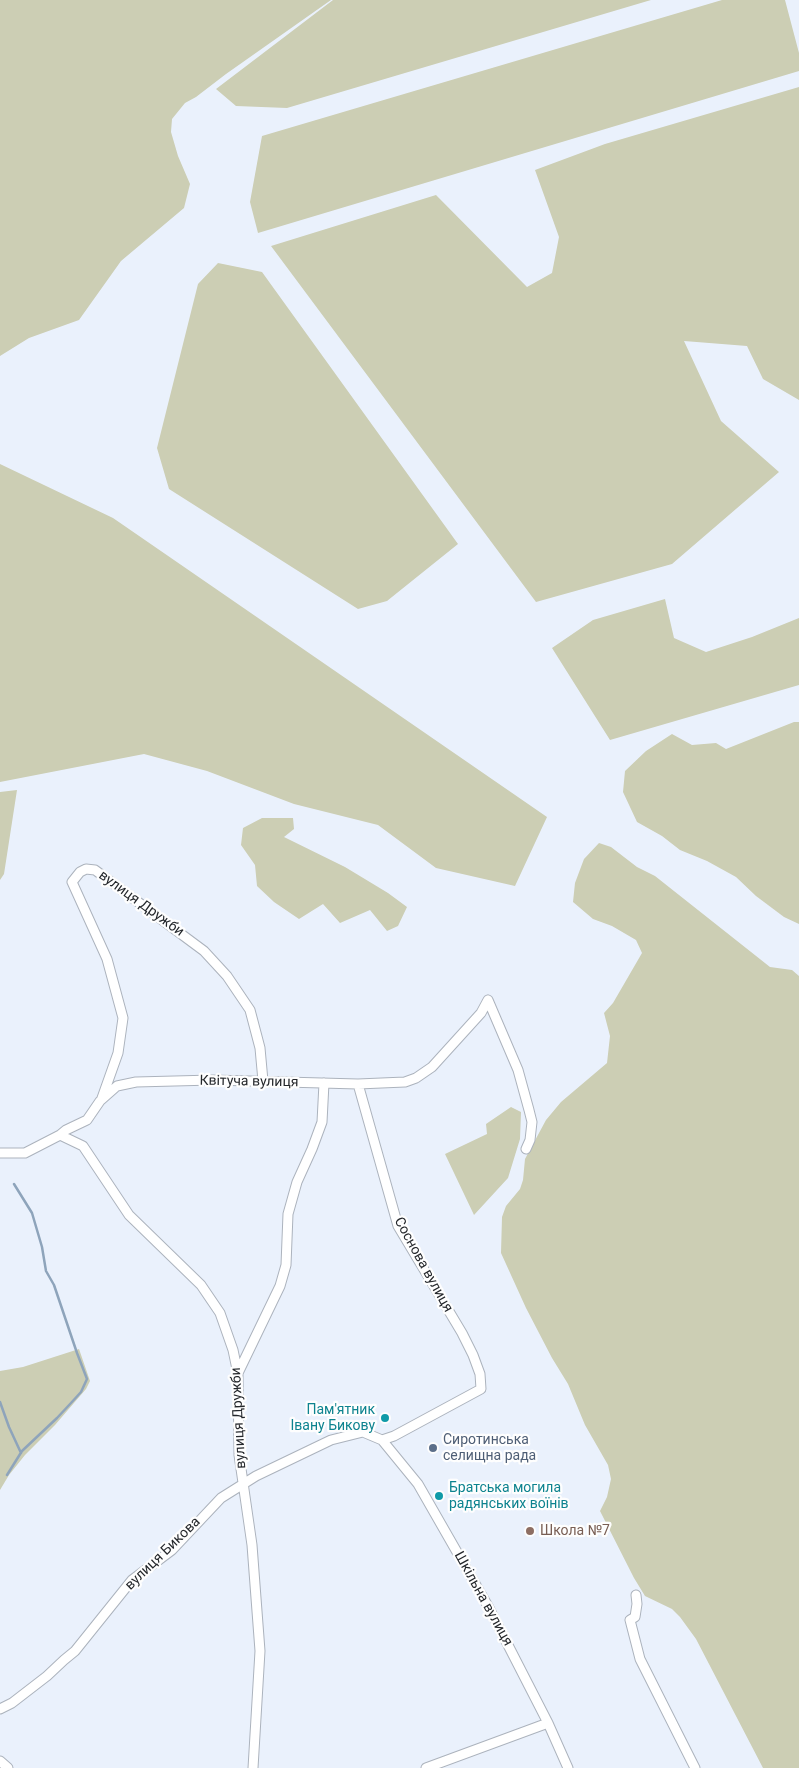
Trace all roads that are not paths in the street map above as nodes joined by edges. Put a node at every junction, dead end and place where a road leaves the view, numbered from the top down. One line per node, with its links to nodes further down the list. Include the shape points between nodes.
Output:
1 (263, 1082): 2 (street, Квітуча вулиця); 4 (street, Квітуча вулиця, via 136,1082 117,1086); 4 (street, вулиця Дружби, via 260,1048 250,1010 227,976 204,951 95,870 86,869 72,882 107,959 122,1018 118,1053)
2 (324, 1083): 3 (street, Квітуча вулиця); 8 (street, via 322,1122 297,1182 288,1214 286,1265 280,1286)
3 (358, 1084): 6 (street, Квітуча вулиця, via 404,1082 424,1072 457,1041 488,1000 518,1070 529,1110 532,1122); 9 (street, Соснова вулиця, via 398,1226 462,1332 476,1364 482,1389)
4 (102, 1100): 5 (street, Квітуча вулиця, via 87,1120)
5 (60, 1135): 7 (street, Квітуча вулиця, via 25,1153); 8 (street, вулиця Дружби, via 83,1146 129,1216 201,1285 220,1313)
6 (526, 1149)
7 (0, 1153)
8 (238, 1374): 10 (street, вулиця Дружби, via 239,1455)
9 (382, 1440): 10 (street, вулиця Бикова, via 363,1432 331,1440); 13 (street, Шкільна вулиця, via 418,1484 489,1608)
10 (244, 1484): 12 (street, вулиця Бикова, via 220,1498 172,1550 135,1576 75,1650 47,1676); 16 (street, вулиця Дружби, via 260,1651)
11 (636, 1595): 19 (street, via 634,1617 630,1620 640,1659)
12 (0, 1709)
13 (548, 1723): 17 (street); 18 (street, Шкільна вулиця)
14 (0, 1761): 15 (street)
15 (8, 1768)
16 (253, 1768)
17 (426, 1768)
18 (568, 1768)
19 (695, 1768)

